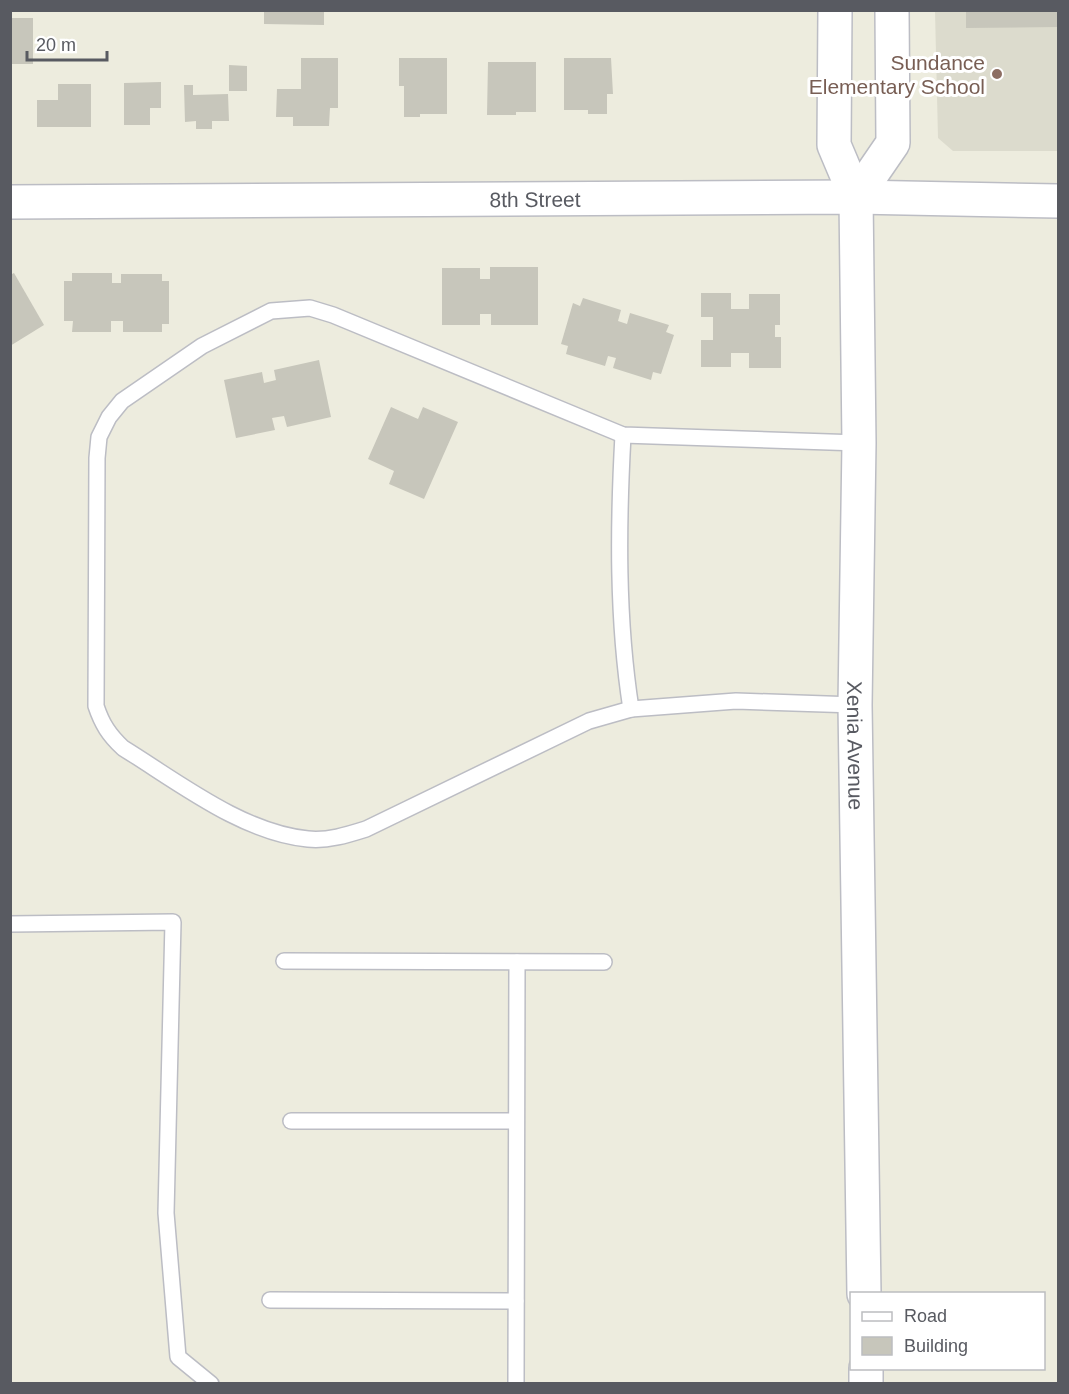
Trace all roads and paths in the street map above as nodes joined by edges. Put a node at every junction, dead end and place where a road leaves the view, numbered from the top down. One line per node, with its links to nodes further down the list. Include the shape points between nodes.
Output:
1 (835, 10): 3 (street, Xenia Avenue, via 834,145)
2 (892, 10): 3 (street, via 893,143)
3 (856, 197): 4 (street, 8th Street); 5 (street, 8th Street); 7 (street, Xenia Avenue)
4 (1059, 201)
5 (10, 202)
6 (623, 435): 7 (lane); 9 (lane, via 620,596); 9 (lane, via 310,308 272,311 202,346 122,400 99,437 96,706 111,737 133,754 240,820 270,832 309,839 339,837 366,829 589,722)
7 (860, 443): 8 (street, Xenia Avenue)
8 (855, 705): 9 (lane, via 736,701); 16 (street, Xenia Avenue)
9 (631, 709)
10 (10, 924): 19 (lane, via 173,922 166,1213 172,1290 178,1357)
11 (284, 961): 12 (lane)
12 (517, 962): 13 (lane); 15 (lane)
13 (604, 962)
14 (291, 1121): 15 (lane)
15 (516, 1121): 18 (lane)
16 (864, 1292)
17 (270, 1300): 18 (lane)
18 (516, 1301): 20 (lane)
19 (211, 1383)
20 (516, 1383)

